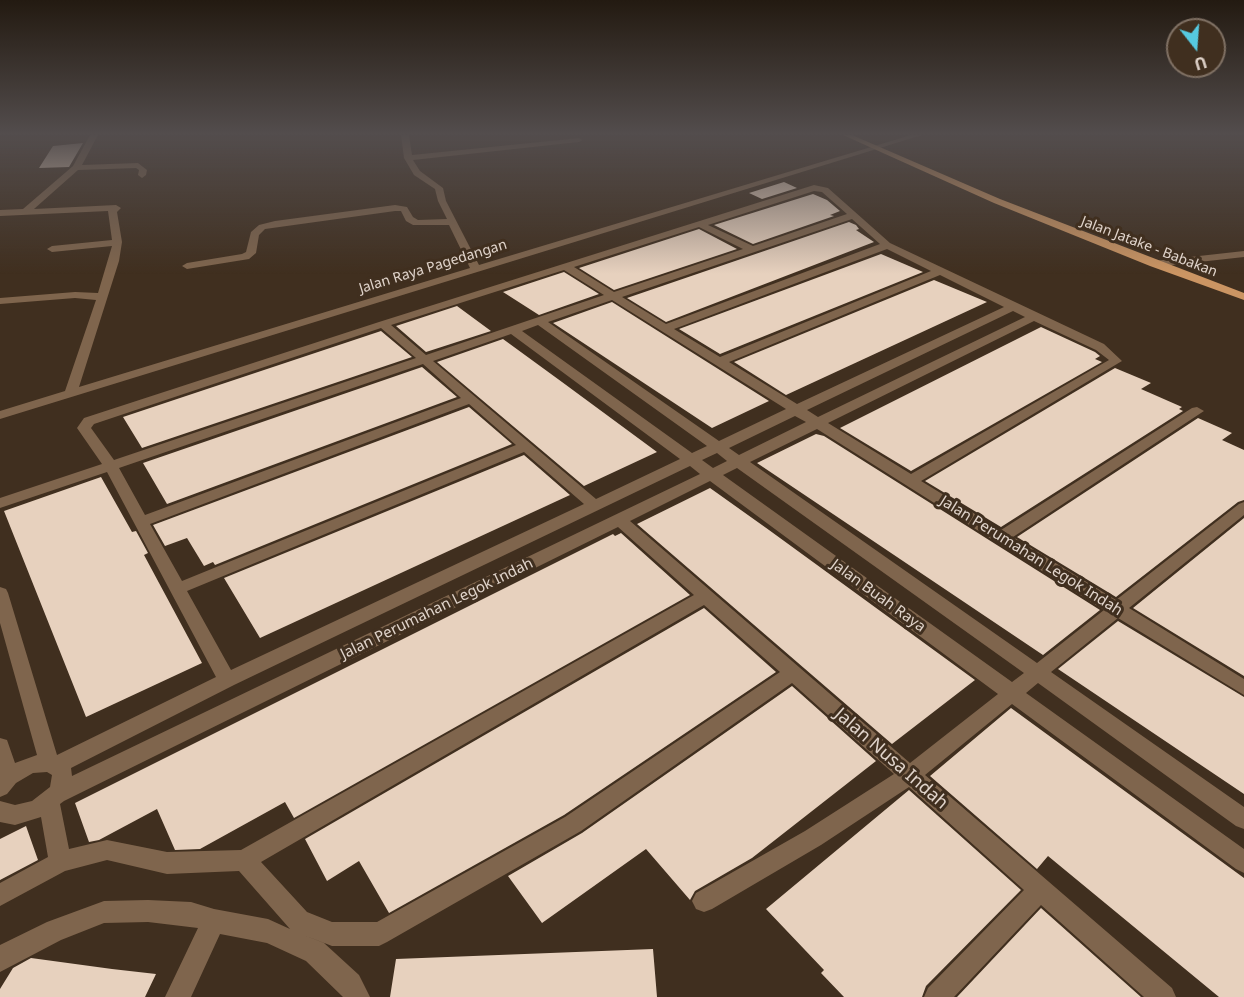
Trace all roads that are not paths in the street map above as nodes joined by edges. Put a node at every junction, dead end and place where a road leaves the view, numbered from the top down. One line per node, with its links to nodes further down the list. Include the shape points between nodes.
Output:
1 (60, 182): 6 (street)
2 (430, 182): 8 (street, via 439,188)
3 (762, 182): 18 (street, Jalan Raya Pagedangan)
4 (954, 182): 15 (main road, Jalan Jatake - Babakan)
5 (0, 213): 6 (street)
6 (24, 213): 10 (street, via 116,208 112,217)
7 (853, 215): 9 (street, via 825,190 814,189); 11 (street); 13 (street)
8 (453, 222): 16 (street, via 416,223 404,209 395,208 275,224 254,234 251,253 245,257); 18 (street)
9 (701, 225): 13 (street); 17 (street)
10 (117, 242): 12 (street); 21 (street)
11 (887, 245): 19 (street); 28 (street)
12 (52, 249)
13 (752, 249): 20 (street)
14 (1244, 254): 15 (street)
15 (1154, 264): 22 (main road, Jalan Jatake - Babakan)
16 (187, 266)
17 (566, 267): 20 (street, Jalan Perumahan Legok Indah); 27 (street)
18 (476, 269): 32 (street, Jalan Raya Pagedangan)
19 (940, 271): 24 (street); 31 (street)
20 (613, 296): 26 (street); 28 (street, Jalan Perumahan Legok Indah)
21 (102, 297): 23 (street, via 75,295); 32 (street)
22 (1244, 297)
23 (0, 301)
24 (1013, 308): 25 (street); 34 (street, Jalan Perumahan Legok Indah)
25 (1034, 317): 37 (street, Jalan Perumahan Legok Indah); 44 (street, via 1100,347 1116,361)
26 (540, 321): 29 (street); 39 (street, Jalan Buah Raya)
27 (383, 324): 30 (street); 42 (street, via 89,421 84,428)
28 (664, 328): 31 (street, Jalan Perumahan Legok Indah)
29 (513, 330): 30 (street); 40 (street, Jalan Buah Raya)
30 (425, 359): 33 (street); 42 (street)
31 (719, 362): 34 (street, Jalan Perumahan Legok Indah)
32 (70, 394): 36 (street, Jalan Raya Pagedangan)
33 (471, 399): 38 (street); 49 (street)
34 (796, 410): 37 (street, Jalan Perumahan Legok Indah); 39 (street, Jalan Perumahan Legok Indah)
35 (1197, 411): 50 (street)
36 (0, 415)
37 (817, 423): 41 (street, Jalan Perumahan Legok Indah); 44 (street, Jalan Perumahan Legok Indah)
38 (526, 446): 46 (street); 51 (street)
39 (719, 447): 40 (street, Jalan Perumahan Legok Indah); 41 (street, Jalan Buah Raya)
40 (692, 460): 43 (street, Jalan Buah Raya); 46 (street, Jalan Perumahan Legok Indah)
41 (739, 462): 43 (street, Jalan Perumahan Legok Indah); 56 (street, Jalan Buah Raya)
42 (111, 466): 45 (street); 49 (street)
43 (712, 475): 48 (street, Jalan Perumahan Legok Indah); 59 (street, Jalan Buah Raya)
44 (910, 481): 50 (street, Jalan Perumahan Legok Indah)
45 (0, 503)
46 (595, 506): 57 (street, Jalan Perumahan Legok Indah)
47 (1244, 507): 54 (street)
48 (619, 520): 53 (street, Jalan Nusa Indah); 64 (street, Jalan Perumahan Legok Indah)
49 (141, 522): 51 (street)
50 (1000, 537): 54 (street, Jalan Perumahan Legok Indah)
51 (177, 589): 57 (street)
52 (0, 593): 61 (street)
53 (706, 596): 55 (street, Jalan Nusa Indah); 67 (street)
54 (1117, 609): 56 (street); 58 (street, Jalan Perumahan Legok Indah)
55 (793, 673): 62 (street, Jalan Nusa Indah); 67 (street, via 573,824 379,934 332,934 299,921)
56 (1038, 673): 59 (street); 66 (street, Jalan Buah Raya)
57 (227, 680): 61 (street, Jalan Perumahan Legok Indah)
58 (1244, 688)
59 (1012, 693): 62 (street); 69 (street, Jalan Buah Raya)
60 (0, 746): 63 (street)
61 (53, 764): 63 (street, Jalan Perumahan Legok Indah, via 30,765); 64 (street, via 62,770 63,777)
62 (910, 775): 70 (street, Jalan Nusa Indah); 72 (street, via 813,838)
63 (3, 784)
64 (53, 797): 65 (street, Jalan Perumahan Legok Indah, via 38,809); 68 (street)
65 (5, 816)
66 (1244, 819)
67 (244, 860): 68 (street, via 167,863 107,850)
68 (60, 862): 71 (street)
69 (1244, 862)
70 (1040, 889): 77 (street); 78 (street, Jalan Nusa Indah)
71 (0, 895)
72 (704, 901)
73 (214, 921): 74 (street, via 191,914 104,912 55,930); 75 (street); 76 (street, via 268,931 315,952 350,984)
74 (0, 960)
75 (178, 997)
76 (357, 997)
77 (937, 997)
78 (1163, 997)

